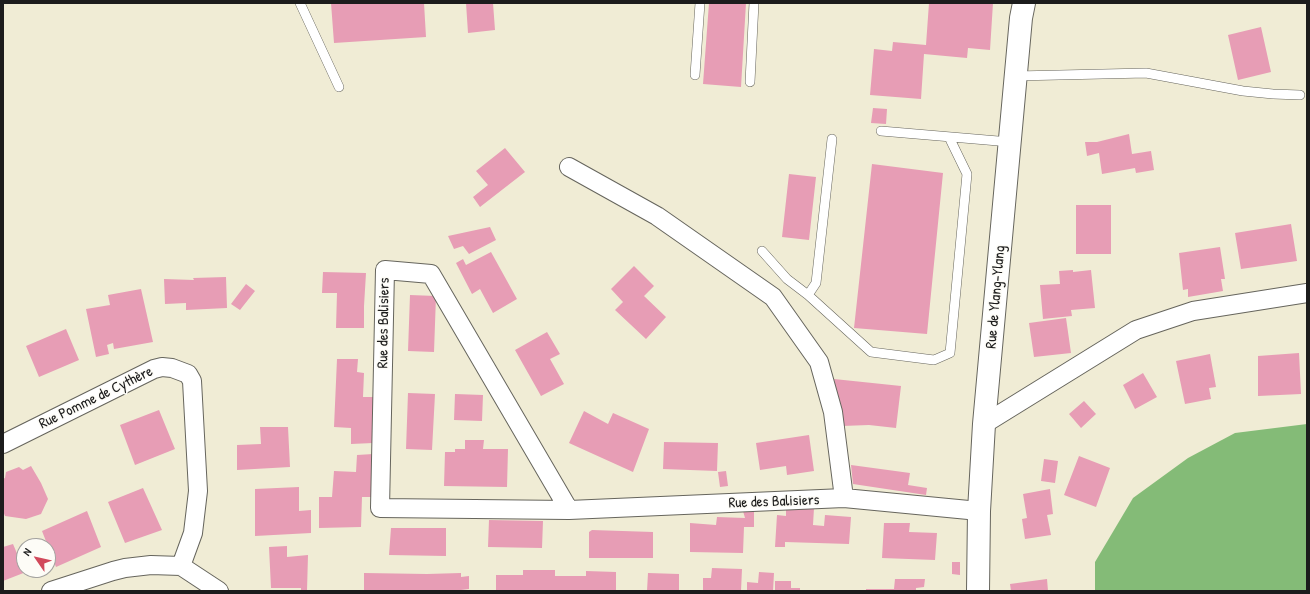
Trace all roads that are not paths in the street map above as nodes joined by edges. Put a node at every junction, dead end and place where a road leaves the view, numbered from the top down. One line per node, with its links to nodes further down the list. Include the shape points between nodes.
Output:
1 (300, 3): 8 (lane)
2 (700, 3): 5 (lane)
3 (754, 3): 7 (lane)
4 (1024, 3): 6 (street, Rue de Ylang-Ylang)
5 (695, 75)
6 (1016, 76): 9 (lane, via 1146,73 1243,91); 13 (street, Rue de Ylang-Ylang)
7 (750, 82)
8 (339, 87)
9 (1300, 95)
10 (881, 131): 11 (lane)
11 (949, 137): 13 (lane); 17 (lane, via 967,174 950,353 934,360 871,352)
12 (832, 139): 17 (lane, via 816,283)
13 (1010, 142): 18 (street, Rue de Ylang-Ylang)
14 (569, 167): 20 (street, via 657,216 773,297 819,362 833,412)
15 (762, 250): 17 (lane, via 787,279)
16 (1307, 293): 18 (street, via 1193,311 1136,330)
17 (808, 295)
18 (984, 424): 22 (street, Rue de Ylang-Ylang)
19 (3, 444): 23 (street, Rue Pomme de Cythère, via 154,369 172,368 188,374 192,381 198,491 193,534)
20 (844, 498): 21 (street, Rue des Balisiers); 22 (street, Rue des Balisiers)
21 (569, 510): 21 (street, Rue des Balisiers, via 431,274 385,270 380,508)
22 (979, 511): 26 (street, Rue de Ylang-Ylang)
23 (181, 566): 24 (street, via 151,565 126,568); 25 (street)
24 (51, 591)
25 (219, 591)
26 (978, 591)

